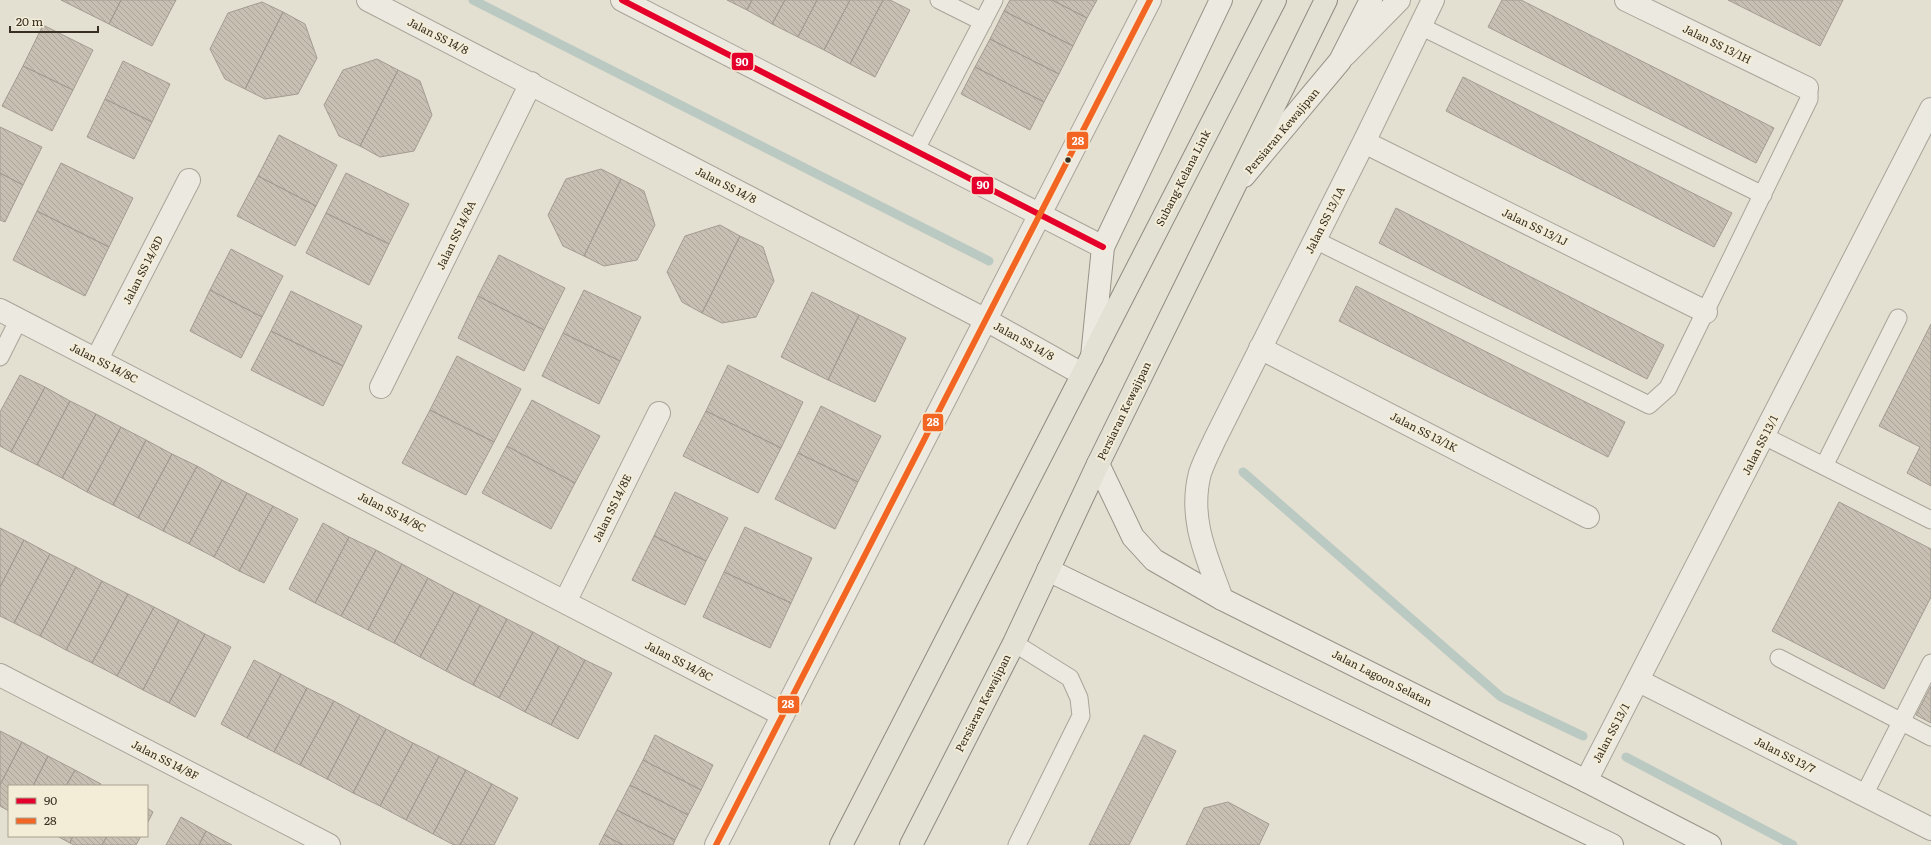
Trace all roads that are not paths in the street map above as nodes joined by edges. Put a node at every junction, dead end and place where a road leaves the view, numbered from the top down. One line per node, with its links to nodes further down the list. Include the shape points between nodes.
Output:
1 (368, 0): 16 (street, Jalan SS 14/8)
2 (622, 0): 20 (street)
3 (939, 0): 13 (lane)
4 (994, 0): 13 (lane)
5 (1150, 0): 24 (street)
6 (1221, 0): 26 (street)
7 (1275, 0): 35 (main road, Subang-Kelana Link)
8 (1326, 0): 22 (main road)
9 (1372, 0): 15 (street, Persiaran Kewajipan)
10 (1398, 0): 15 (street)
11 (1433, 0): 14 (street, Jalan SS 13/1A)
12 (1626, 0): 17 (street, Jalan SS 13/1H)
13 (983, 22): 20 (lane)
14 (1420, 26): 19 (street, Jalan SS 13/1A); 23 (lane)
15 (1340, 61): 22 (street, Persiaran Kewajipan)
16 (531, 83): 31 (street, Jalan SS 14/8); 36 (street, Jalan SS 14/8A)
17 (1807, 88): 23 (lane, via 1809,99)
18 (1931, 108): 38 (street, Jalan SS 13/1)
19 (1364, 142): 25 (street, Jalan SS 13/1A); 28 (street, Jalan SS 13/1J)
20 (915, 151): 24 (street)
21 (189, 180): 34 (street, Jalan SS 14/8D)
22 (1231, 192): 39 (main road, Persiaran Kewajipan)
23 (1763, 195): 28 (lane)
24 (1039, 216): 26 (street); 31 (street)
25 (1315, 240): 28 (lane, via 1649,405 1668,388); 32 (street, Jalan SS 13/1A)
26 (1103, 247): 35 (street)
27 (0, 310): 30 (street, Jalan SS 14/8C)
28 (1706, 312)
29 (1898, 318): 40 (lane)
30 (19, 320): 33 (lane); 34 (street, Jalan SS 14/8C)
31 (986, 320): 35 (street, Jalan SS 14/8); 51 (street)
32 (1260, 348): 41 (street, Jalan SS 13/1K); 44 (street, Jalan SS 13/1A, via 1200,473 1196,503 1198,530)
33 (0, 357)
34 (97, 359): 45 (street, Jalan SS 14/8C)
35 (1087, 366): 59 (main road)
36 (381, 387)
37 (659, 413): 45 (street, Jalan SS 14/8E)
38 (1764, 436): 40 (lane); 50 (street, Jalan SS 13/1)
39 (1098, 464): 43 (main road, Persiaran Kewajipan); 44 (street, Jalan Lagoon Selatan, via 1133,536 1154,560)
40 (1824, 466): 42 (lane)
41 (1588, 517)
42 (1931, 520)
43 (1048, 570): 46 (main road, Persiaran Kewajipan); 62 (street)
44 (1222, 599): 54 (street, Jalan Lagoon Selatan)
45 (565, 602): 51 (street, Jalan SS 14/8C)
46 (1014, 643): 60 (main road, Persiaran Kewajipan); 61 (lane, via 1070,678 1079,698 1081,716)
47 (1779, 658): 52 (lane)
48 (1931, 663): 52 (lane)
49 (0, 675): 57 (street, Jalan SS 14/8F)
50 (1639, 681): 54 (street, Jalan SS 13/1); 55 (street, Jalan SS 13/7)
51 (783, 715): 58 (street)
52 (1901, 722): 53 (lane); 55 (lane)
53 (1931, 737)
54 (1586, 781): 63 (street, Jalan Lagoon Selatan)
55 (1864, 795): 56 (street, Jalan SS 13/7)
56 (1931, 829)
57 (329, 845)
58 (716, 845)
59 (841, 845)
60 (911, 845)
61 (1017, 845)
62 (1612, 845)
63 (1710, 845)

